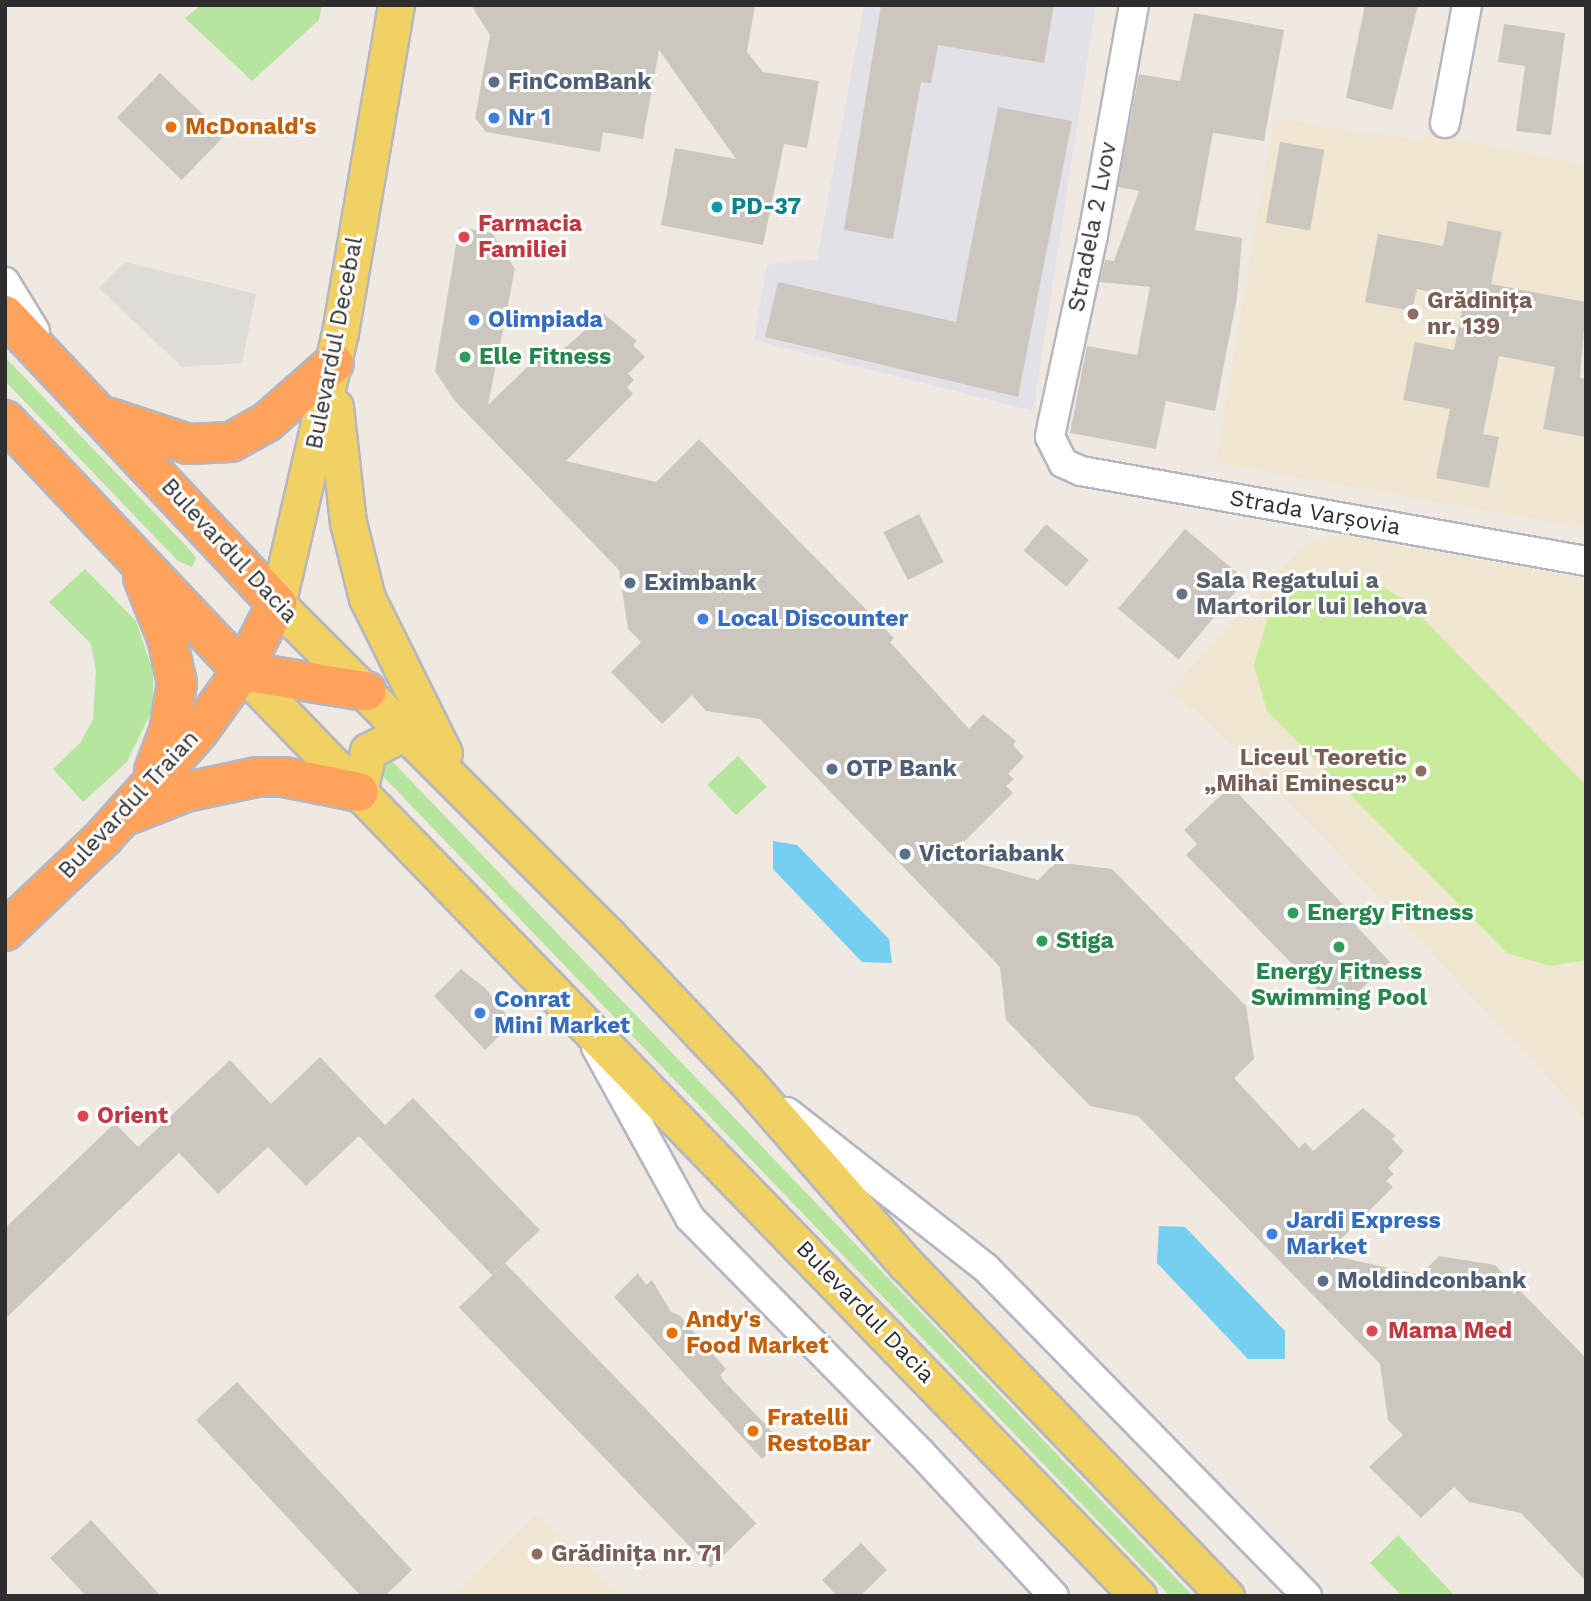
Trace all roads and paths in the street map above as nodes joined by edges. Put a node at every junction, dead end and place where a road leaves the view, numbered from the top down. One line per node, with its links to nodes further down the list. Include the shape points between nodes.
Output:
1 (396, 5): 7 (main road, Bulevardul Decebal)
2 (1134, 5): 12 (street, Stradela 2 Lvov, via 1093,235 1053,421)
3 (1467, 5): 4 (street)
4 (1444, 123)
5 (5, 282): 8 (street, Bulevardul Dacia)
6 (5, 314): 8 (highway, Bulevardul Dacia)
7 (334, 363): 9 (highway, via 267,422 231,442 187,444); 16 (main road, Bulevardul Decebal); 20 (main road, via 338,464 367,597)
8 (56, 367): 9 (highway, Bulevardul Dacia)
9 (102, 414): 16 (highway, Bulevardul Dacia)
10 (5, 420): 13 (highway, Bulevardul Dacia)
11 (5, 435): 13 (street, Bulevardul Dacia)
12 (1053, 449): 15 (street, Strada Varșovia, via 1062,463 1081,471)
13 (43, 461): 14 (highway, Bulevardul Dacia)
14 (136, 560): 17 (highway, Bulevardul Dacia); 21 (highway, via 167,638 177,683 169,731)
15 (1586, 561)
16 (277, 604): 17 (highway, Bulevardul Decebal); 18 (main road, Bulevardul Dacia)
17 (242, 671): 18 (highway); 21 (highway, Bulevardul Traian, via 222,702); 22 (main road, Bulevardul Dacia)
18 (366, 691): 19 (main road, Bulevardul Dacia)
19 (407, 731): 20 (main road, Bulevardul Dacia); 22 (main road, via 368,751)
20 (459, 781): 26 (main road, Bulevardul Dacia)
21 (148, 789): 23 (highway, Bulevardul Traian)
22 (359, 792): 23 (highway, via 284,777 257,777 186,792); 25 (main road, Bulevardul Dacia)
23 (122, 818): 24 (highway, Bulevardul Traian)
24 (5, 931)
25 (588, 1032): 27 (street, Bulevardul Dacia, via 690,1218); 28 (main road, Bulevardul Dacia, via 755,1197)
26 (746, 1081): 29 (main road, Bulevardul Dacia, via 905,1263); 30 (street, Bulevardul Dacia, via 986,1268)
27 (1054, 1596)
28 (1138, 1596)
29 (1226, 1596)
30 (1307, 1596)

